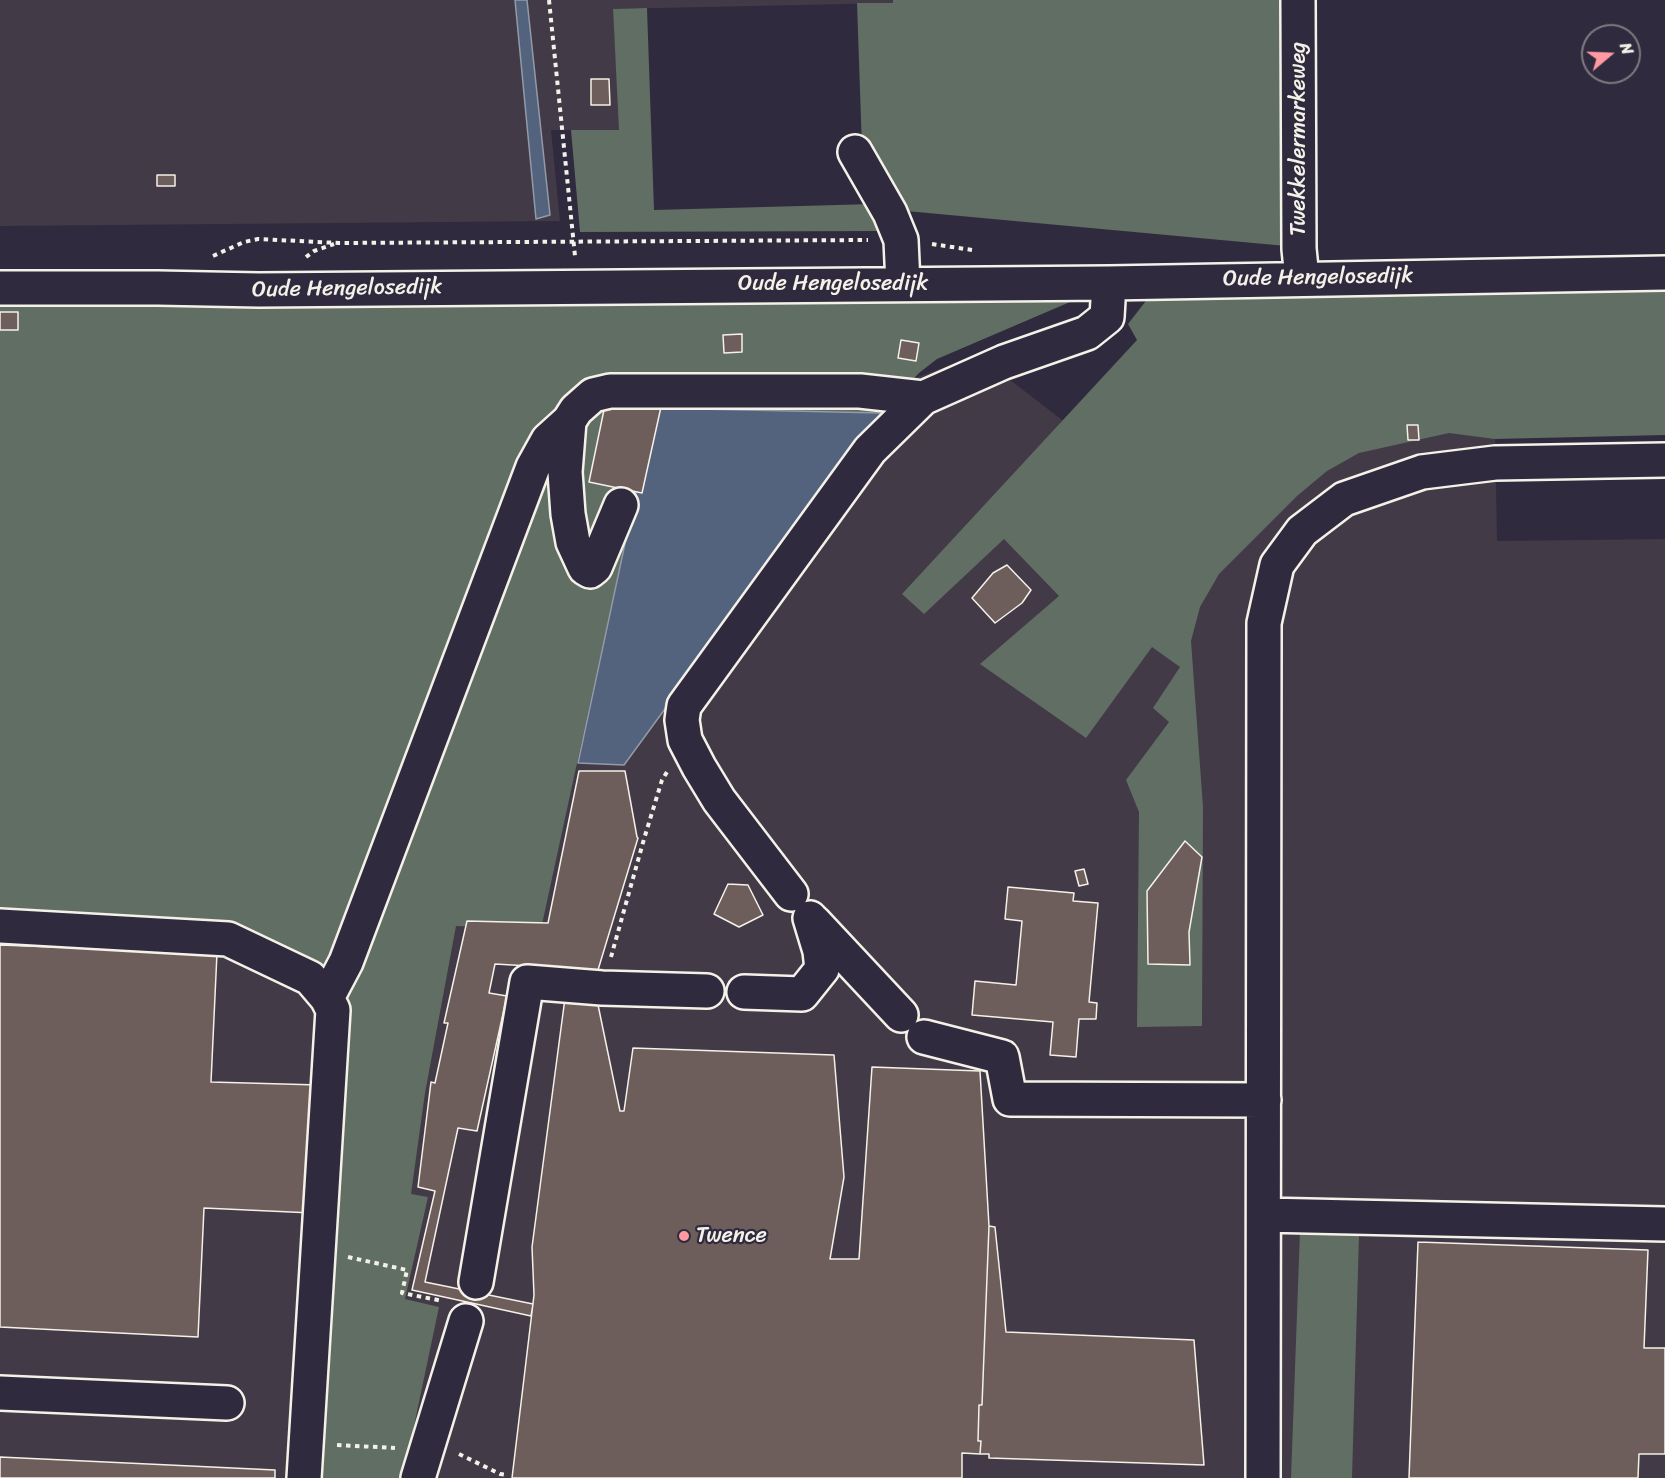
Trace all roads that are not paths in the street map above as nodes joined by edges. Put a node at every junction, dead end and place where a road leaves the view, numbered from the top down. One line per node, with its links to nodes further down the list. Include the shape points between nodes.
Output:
1 (1298, 0): 4 (street, Twekkelermarkeweg)
2 (855, 152): 6 (street, via 901,240)
3 (1665, 273): 4 (street, Oude Hengelosedijk)
4 (1302, 278): 5 (street, Oude Hengelosedijk)
5 (1109, 283): 6 (street, Oude Hengelosedijk); 8 (street, via 1107,317 1087,333 1004,362)
6 (903, 284): 7 (street, Oude Hengelosedijk, via 259,290)
7 (0, 288)
8 (923, 398): 9 (street, via 860,391 610,391 593,395); 12 (street, via 870,450 684,706 685,740 699,767 718,800)
9 (569, 421): 11 (street, via 565,472 568,514 573,542 590,571 596,567); 16 (street, via 548,440 533,466 346,962)
10 (1665, 460): 17 (street, via 1495,463 1422,472 1344,498 1302,531 1277,565 1264,623)
11 (621, 505)
12 (791, 894)
13 (0, 926): 16 (street, via 228,939 310,978)
14 (707, 991): 22 (street, via 527,982 465,1302)
15 (744, 992): 17 (street, via 802,994 822,969 810,918 912,1026 1002,1057 1010,1099)
16 (327, 998): 23 (street, via 333,1010)
17 (1263, 1100): 18 (street)
18 (1264, 1215): 19 (street); 24 (street)
19 (1665, 1224)
20 (0, 1393): 21 (street)
21 (227, 1403)
22 (422, 1464)
23 (304, 1478)
24 (1263, 1478)

